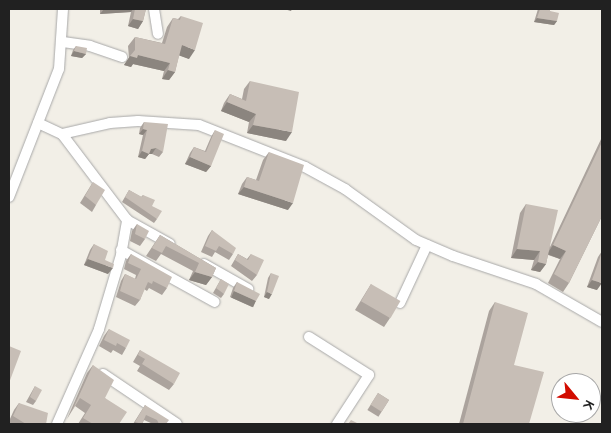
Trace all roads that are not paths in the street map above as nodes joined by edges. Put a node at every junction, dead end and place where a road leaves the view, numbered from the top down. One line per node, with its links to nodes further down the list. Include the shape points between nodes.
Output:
1 (63, 9): 4 (street)
2 (154, 9): 3 (street)
3 (158, 34)
4 (63, 42): 5 (street, via 90,46); 6 (street, via 60,69)
5 (122, 57)
6 (38, 123): 7 (street); 8 (street)
7 (62, 134): 9 (street); 10 (street, via 110,123 138,121 199,126 305,167 345,189)
8 (9, 197)
9 (127, 220): 11 (street); 12 (street)
10 (426, 245): 16 (street); 17 (street, via 536,284)
11 (122, 250): 15 (street); 19 (street, via 99,329)
12 (179, 250)
13 (196, 259): 14 (street)
14 (248, 289)
15 (215, 302)
16 (400, 303)
17 (602, 322)
18 (309, 337): 22 (street, via 369,375)
19 (85, 364): 20 (street); 21 (street)
20 (57, 424)
21 (176, 424)
22 (337, 424)

